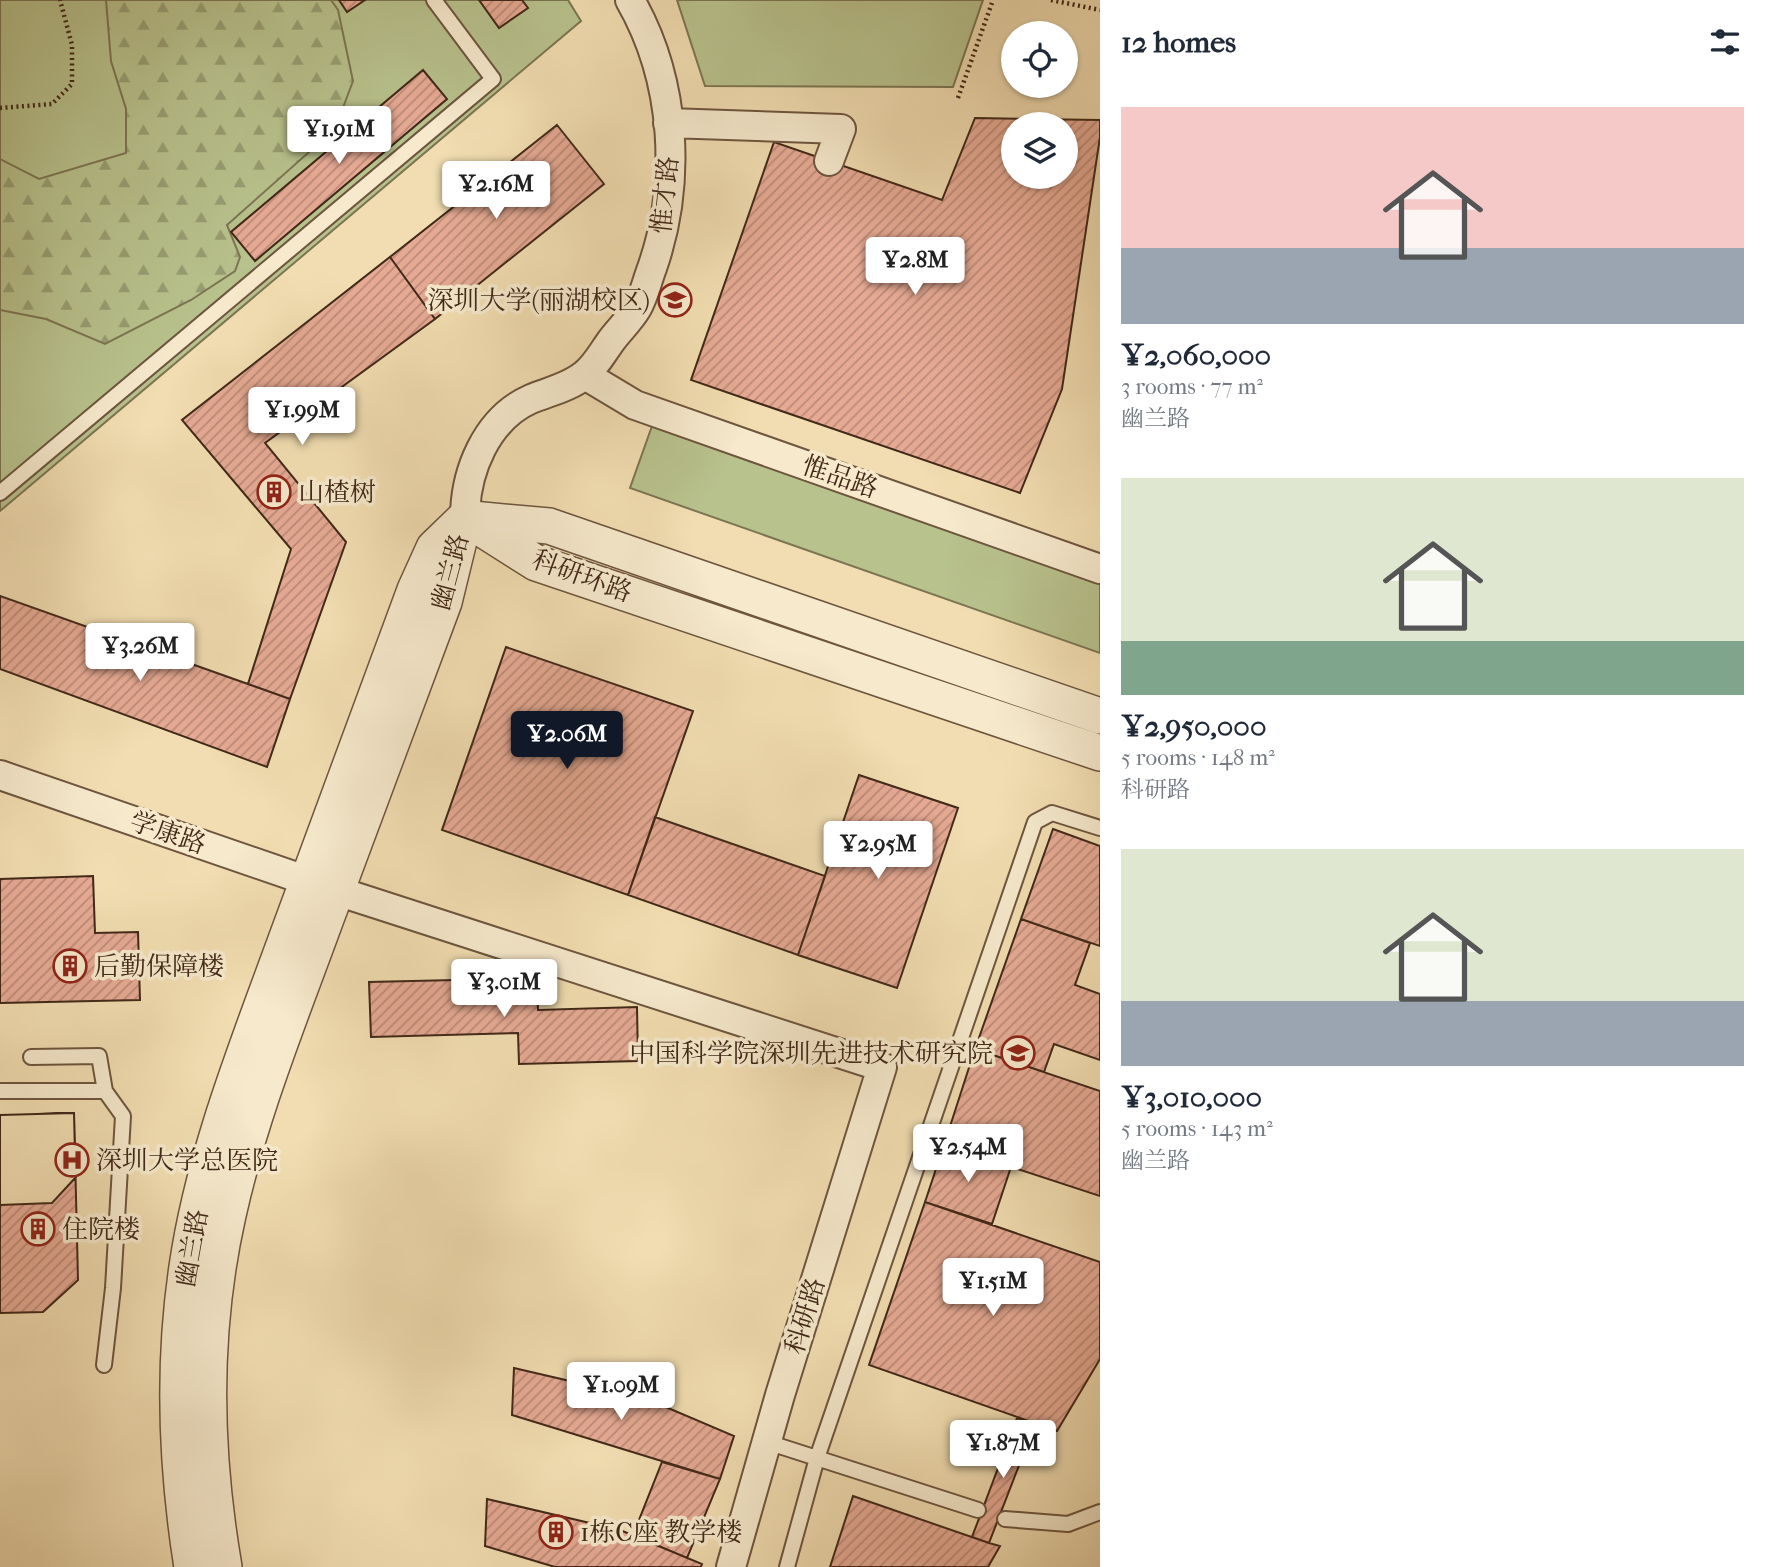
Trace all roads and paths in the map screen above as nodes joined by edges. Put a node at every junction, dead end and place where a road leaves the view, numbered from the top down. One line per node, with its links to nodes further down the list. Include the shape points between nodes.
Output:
1 (60, 0): 8 (path, via 72,45 72,85 52,104)
2 (434, 0): 12 (lane, via 493,79)
3 (631, 0): 9 (street, 惟才路, via 663,84)
4 (993, 0): 7 (path)
5 (1051, 0): 6 (path)
6 (1100, 10)
7 (958, 98)
8 (0, 108)
9 (668, 123): 10 (street, via 841,130); 11 (street, 惟才路, via 672,154 663,235 638,306)
10 (829, 161)
11 (585, 375): 13 (street, via 528,400 487,438 468,482); 14 (street, 惟品路, via 635,405)
12 (0, 493)
13 (465, 518): 15 (street, 科研环路, via 549,526); 16 (street, 科研环路, via 536,563); 19 (street, 幽兰路, via 444,602)
14 (1100, 569)
15 (1100, 716)
16 (1100, 753)
17 (0, 775): 19 (street, 学康路)
18 (1100, 828): 26 (lane, via 1052,813 1035,822)
19 (322, 886): 21 (street, 学康路); 30 (street, 幽兰路, via 226,1109 187,1265 177,1367 177,1424); 31 (street, 幽兰路, via 237,1177 221,1250 211,1329 209,1416)
20 (32, 1057): 23 (lane, via 99,1056)
21 (882, 1067): 25 (street, 科研路)
22 (0, 1091): 23 (lane)
23 (105, 1091): 24 (lane, via 123,1116)
24 (104, 1365)
25 (767, 1442): 26 (lane); 32 (street, 科研路)
26 (817, 1458): 27 (lane); 33 (lane)
27 (978, 1510)
28 (1100, 1512): 29 (lane, via 1068,1524)
29 (1005, 1519)
30 (192, 1567)
31 (224, 1567)
32 (731, 1567)
33 (787, 1567)

